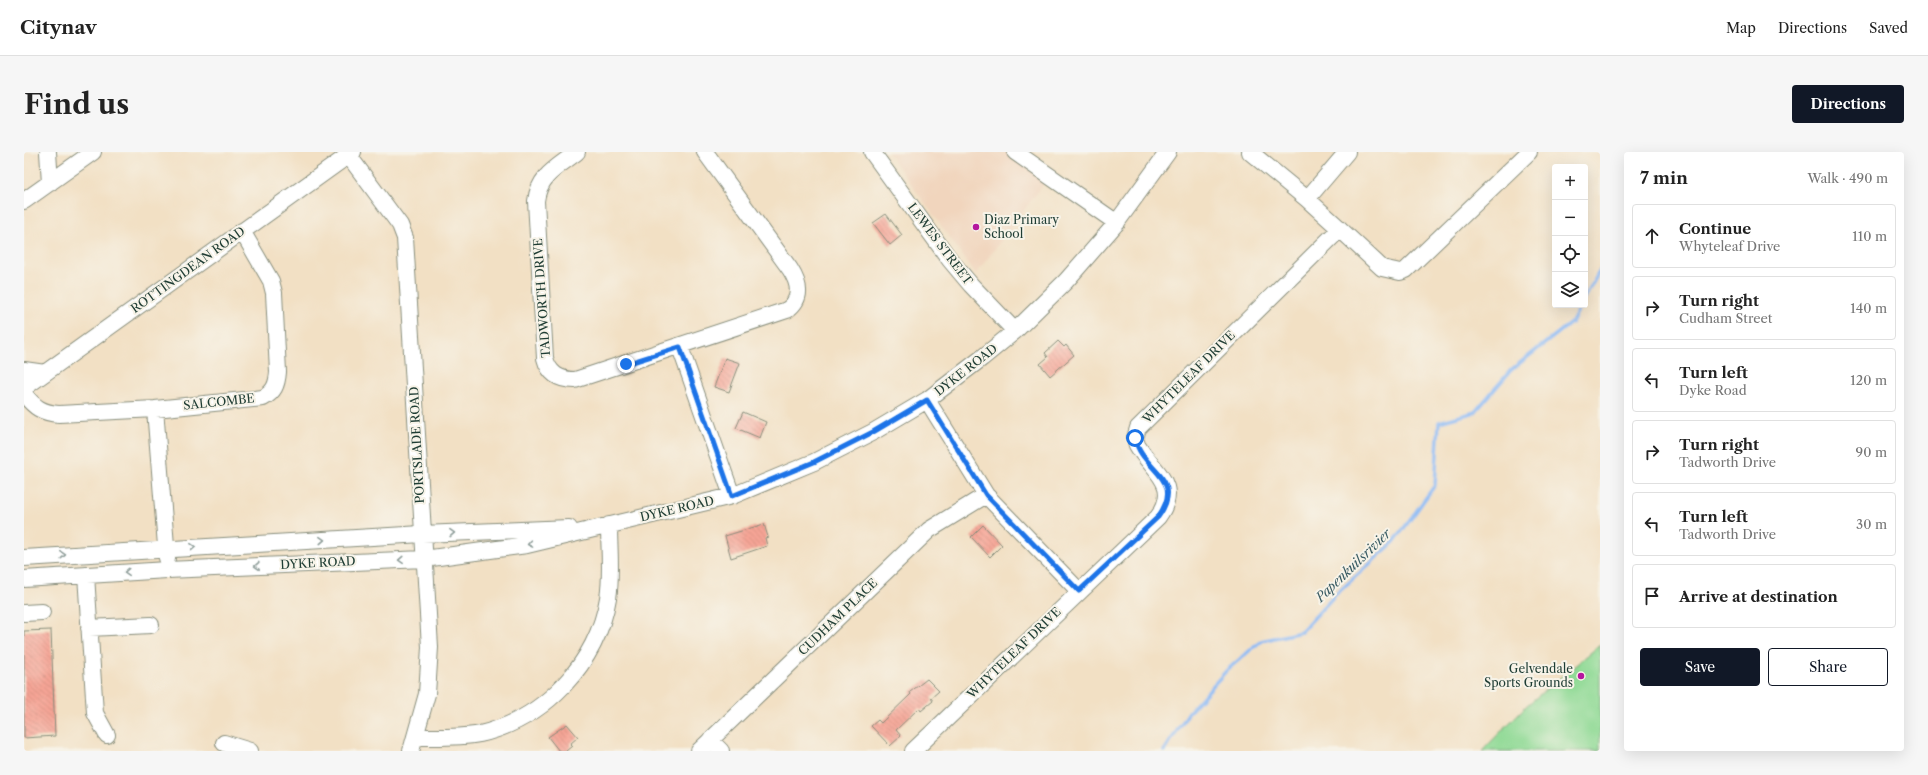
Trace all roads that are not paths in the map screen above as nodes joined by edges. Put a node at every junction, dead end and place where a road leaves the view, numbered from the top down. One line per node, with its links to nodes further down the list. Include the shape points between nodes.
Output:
1 (48, 152): 12 (street)
2 (93, 152): 12 (street)
3 (578, 152): 19 (street, TADWORTH DRIVE, via 540,183 536,201 546,363 551,372 558,377 576,380)
4 (705, 152): 19 (street, TADWORTH DRIVE, via 790,269 796,279 798,294 793,305 787,310)
5 (872, 152): 18 (street, LEWES STREET, via 950,260)
6 (1015, 152): 15 (street)
7 (1168, 152): 15 (street, DYKE ROAD)
8 (1250, 152): 13 (street)
9 (1347, 152): 13 (street)
10 (1529, 152): 16 (street, via 1406,270 1400,272 1382,268)
11 (349, 153): 17 (street, ROTTINGDEAN ROAD); 29 (street, PORTSLADE ROAD, via 400,225 405,238)
12 (50, 183): 14 (street)
13 (1307, 199): 16 (street)
14 (24, 201)
15 (1117, 223): 18 (street, DYKE ROAD, via 1066,281)
16 (1340, 229): 36 (street, WHYTELEAF DRIVE, via 1142,423 1136,434 1136,445 1166,483 1166,504 1158,517)
17 (242, 231): 21 (street, ROTTINGDEAN ROAD); 25 (street, SALCOMBE, via 265,269 274,293 277,383 263,398)
18 (1015, 331): 24 (street, DYKE ROAD)
19 (680, 347): 27 (street)
20 (24, 370): 21 (street)
21 (45, 373): 22 (street, ROTTINGDEAN ROAD)
22 (24, 388)
23 (24, 394): 25 (street, SALCOMBE, via 36,407 49,413)
24 (927, 400): 26 (street); 27 (street, DYKE ROAD, via 873,432 814,462)
25 (155, 409): 30 (street)
26 (986, 495): 36 (street); 44 (street, CUDHAM PLACE, via 929,530)
27 (732, 496): 28 (street, DYKE ROAD)
28 (608, 525): 29 (street, DYKE ROAD, one-way to 28); 32 (street, DYKE ROAD, one-way to 32, via 527,544); 43 (street, via 609,586 604,614 589,651 562,688 528,715 490,731)
29 (422, 534): 30 (street, DYKE ROAD, one-way to 29); 32 (street, PORTSLADE ROAD)
30 (167, 549): 31 (street, DYKE ROAD, one-way to 30); 33 (street)
31 (24, 558)
32 (424, 558): 33 (street, DYKE ROAD, one-way to 33); 43 (street, PORTSLADE ROAD, via 430,647 429,672 427,694)
33 (167, 570): 34 (street, DYKE ROAD, one-way to 34)
34 (86, 575): 35 (street, DYKE ROAD); 40 (street)
35 (24, 579)
36 (1079, 591): 46 (street, WHYTELEAF DRIVE)
37 (42, 612): 38 (street)
38 (24, 613)
39 (151, 625): 40 (street)
40 (89, 628): 41 (street, via 95,713)
41 (107, 735)
42 (224, 743): 45 (street)
43 (414, 744)
44 (710, 747)
45 (250, 751)
46 (913, 751)

